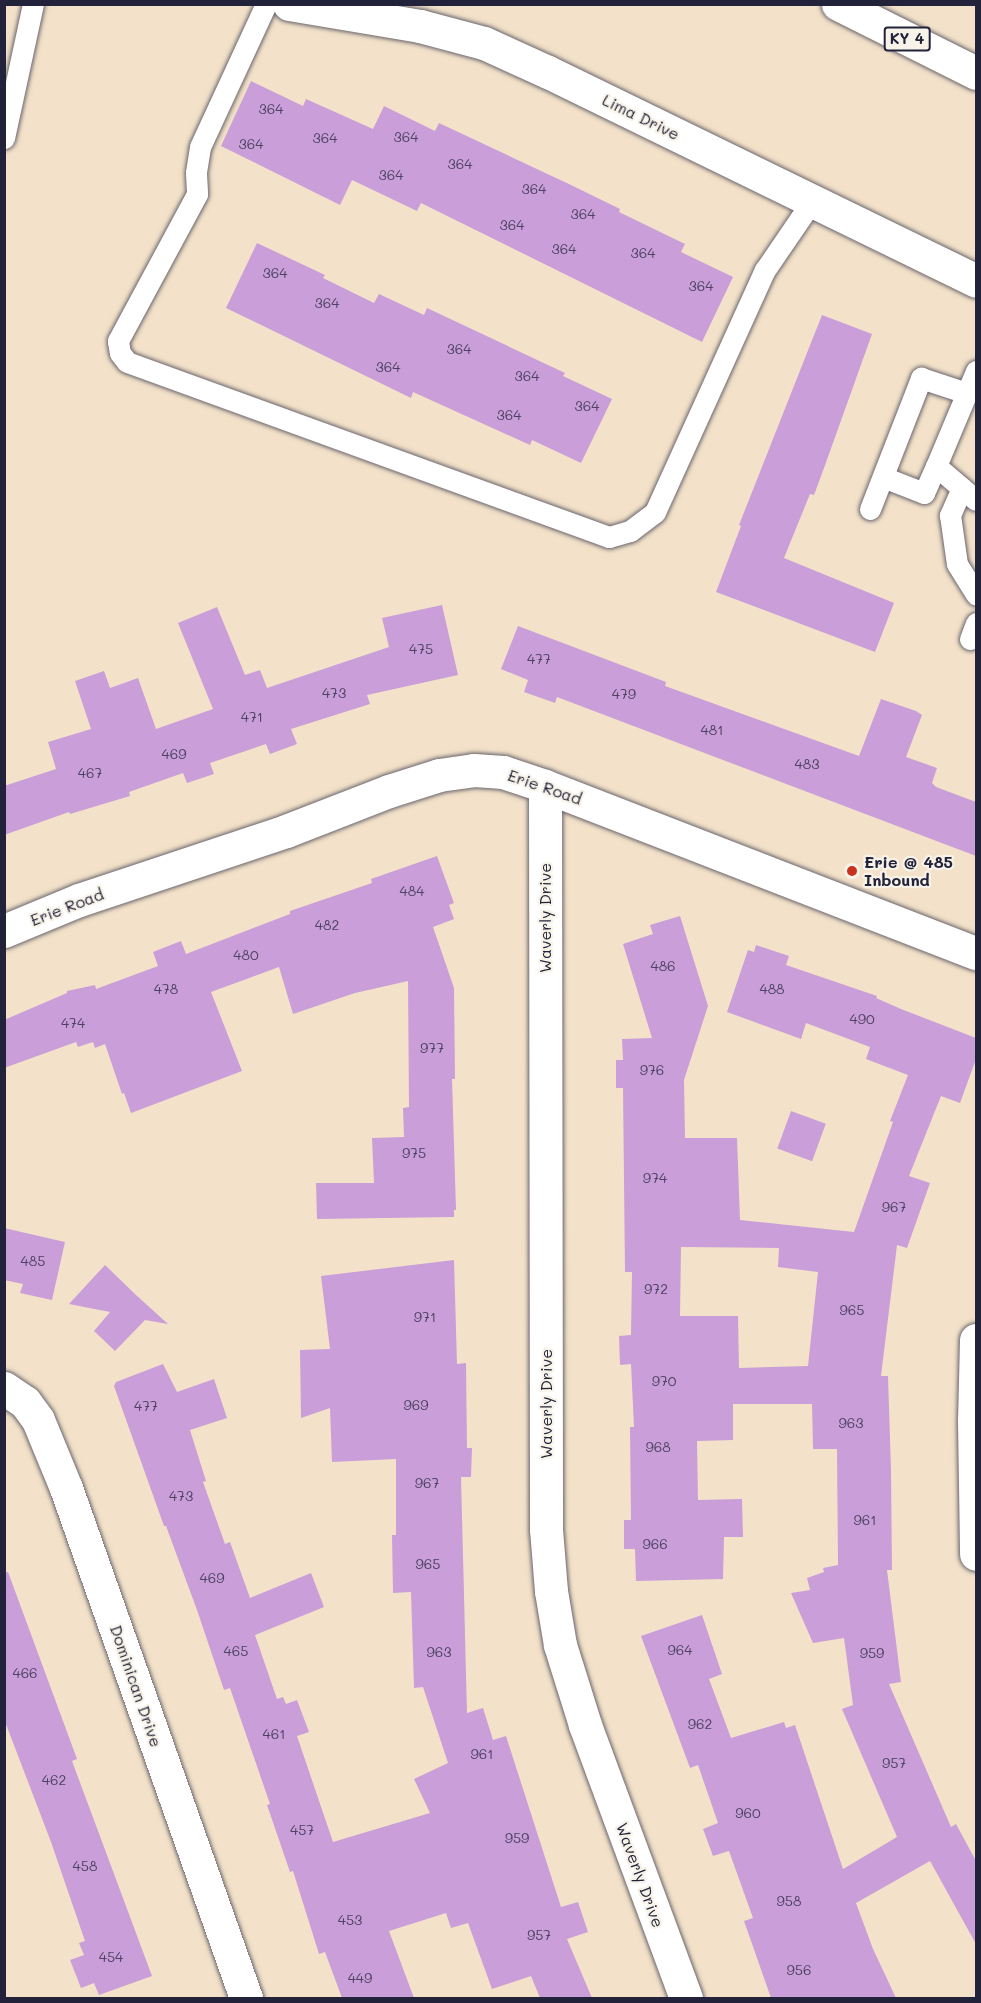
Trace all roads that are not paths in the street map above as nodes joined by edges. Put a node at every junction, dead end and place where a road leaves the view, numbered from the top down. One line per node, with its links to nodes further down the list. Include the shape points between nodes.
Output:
1 (33, 4): 6 (lane)
2 (266, 4): 7 (lane, via 200,147 197,194 118,340 120,352 127,362 609,537 630,531 656,512 765,270)
3 (289, 4): 7 (main road, Lima Drive, via 420,26 484,43)
4 (838, 4): 5 (main road, KY 4)
5 (976, 73)
6 (4, 138)
7 (812, 201): 8 (main road, Lima Drive)
8 (976, 281)
9 (976, 371): 10 (lane)
10 (967, 393): 11 (lane); 12 (lane, via 921,378)
11 (936, 466): 12 (lane, via 924,493); 13 (lane)
12 (882, 477): 14 (lane)
13 (969, 494): 15 (lane, via 950,515 957,564)
14 (870, 510)
15 (976, 594)
16 (545, 786): 17 (main road, Erie Road, via 503,772 474,770 439,775 79,900); 18 (main road, Erie Road); 23 (main road, Waverly Drive, via 546,1529 551,1592 560,1645 585,1725)
17 (4, 931)
18 (976, 953)
19 (976, 1340): 21 (main road)
20 (4, 1388): 22 (main road, Dominican Drive, via 25,1402 38,1420 66,1488)
21 (976, 1554)
22 (246, 1998)
23 (686, 1998)

